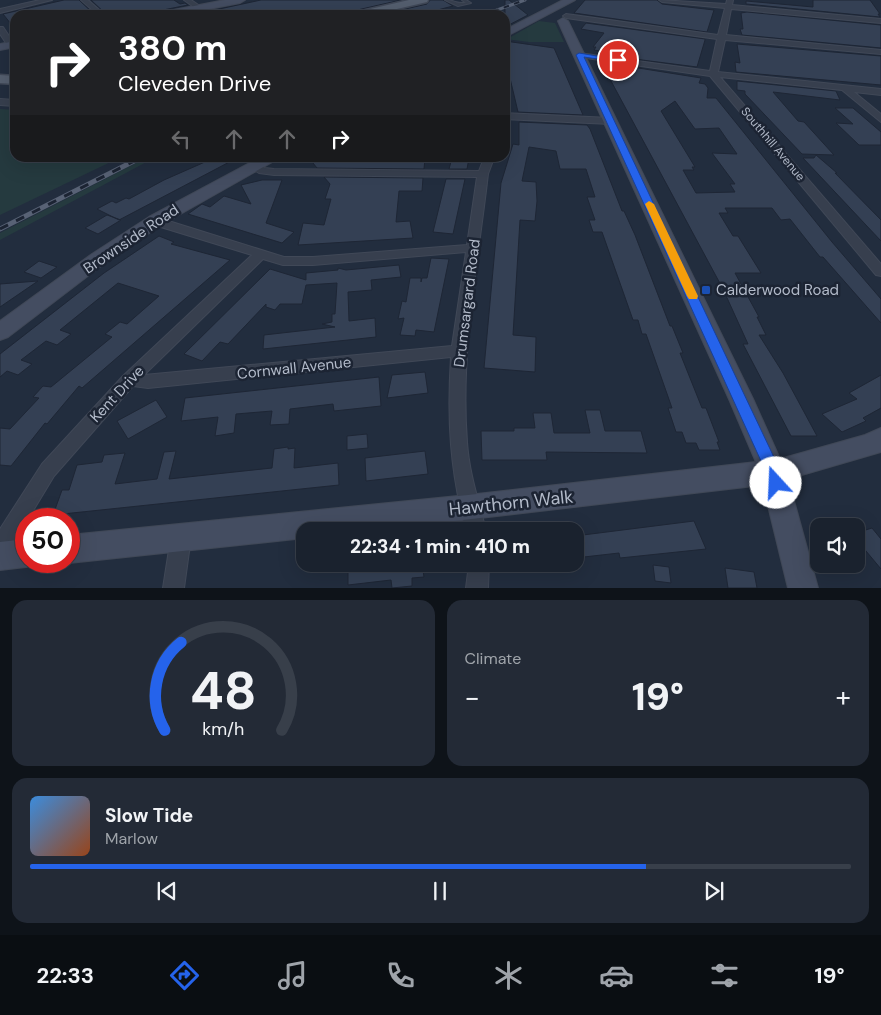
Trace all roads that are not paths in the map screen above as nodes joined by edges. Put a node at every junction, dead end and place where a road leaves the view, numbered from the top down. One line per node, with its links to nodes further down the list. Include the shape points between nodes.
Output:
1 (49, 0): 16 (street)
2 (84, 0): 12 (street)
3 (187, 0): 11 (street)
4 (240, 0): 11 (main road)
5 (422, 0): 15 (main road)
6 (447, 0): 7 (lane, via 458,5 469,3)
7 (464, 0)
8 (569, 0): 17 (main road); 18 (main road)
9 (662, 0): 10 (street)
10 (729, 4): 19 (street); 22 (street)
11 (199, 8): 13 (main road); 14 (street)
12 (96, 10)
13 (189, 10)
14 (202, 10)
15 (381, 10)
16 (0, 11)
17 (537, 17): 18 (main road); 21 (main road)
18 (565, 19): 22 (street); 25 (main road)
19 (881, 21)
20 (0, 29): 23 (street)
21 (510, 31)
22 (720, 37): 24 (street); 26 (street)
23 (10, 46)
24 (881, 52)
25 (579, 55): 26 (street); 31 (main road)
26 (713, 74): 27 (street); 39 (street, Southhill Avenue)
27 (844, 88): 28 (street); 30 (street)
28 (881, 92)
29 (510, 116): 31 (street)
30 (881, 119)
31 (610, 121): 44 (main road)
32 (261, 162): 34 (main road, Brownside Road)
33 (488, 162): 35 (street, Drumsargard Road)
34 (253, 166): 35 (street, via 274,172); 36 (main road, Brownside Road)
35 (483, 174): 37 (street, Drumsargard Road)
36 (155, 221): 38 (street); 40 (main road, Brownside Road, via 99,258)
37 (474, 248): 38 (street, via 313,262 283,261); 41 (street, Drumsargard Road)
38 (260, 255): 42 (street, Kent Drive)
39 (881, 272)
40 (0, 332)
41 (458, 352): 42 (street, Cornwall Avenue, via 148,382); 45 (street, Drumsargard Road, via 457,435 461,481)
42 (129, 380): 49 (street, Kent Drive, via 48,470 4,540)
43 (881, 438): 44 (main road, via 872,444)
44 (773, 472): 45 (main road, Hawthorn Walk); 53 (main road)
45 (472, 520): 46 (main road, Hawthorn Walk)
46 (181, 537): 47 (main road, Hawthorn Walk); 51 (street)
47 (80, 548)
48 (15, 554): 49 (main road)
49 (0, 555)
50 (478, 572): 52 (street)
51 (173, 588)
52 (477, 588)
53 (803, 588)

